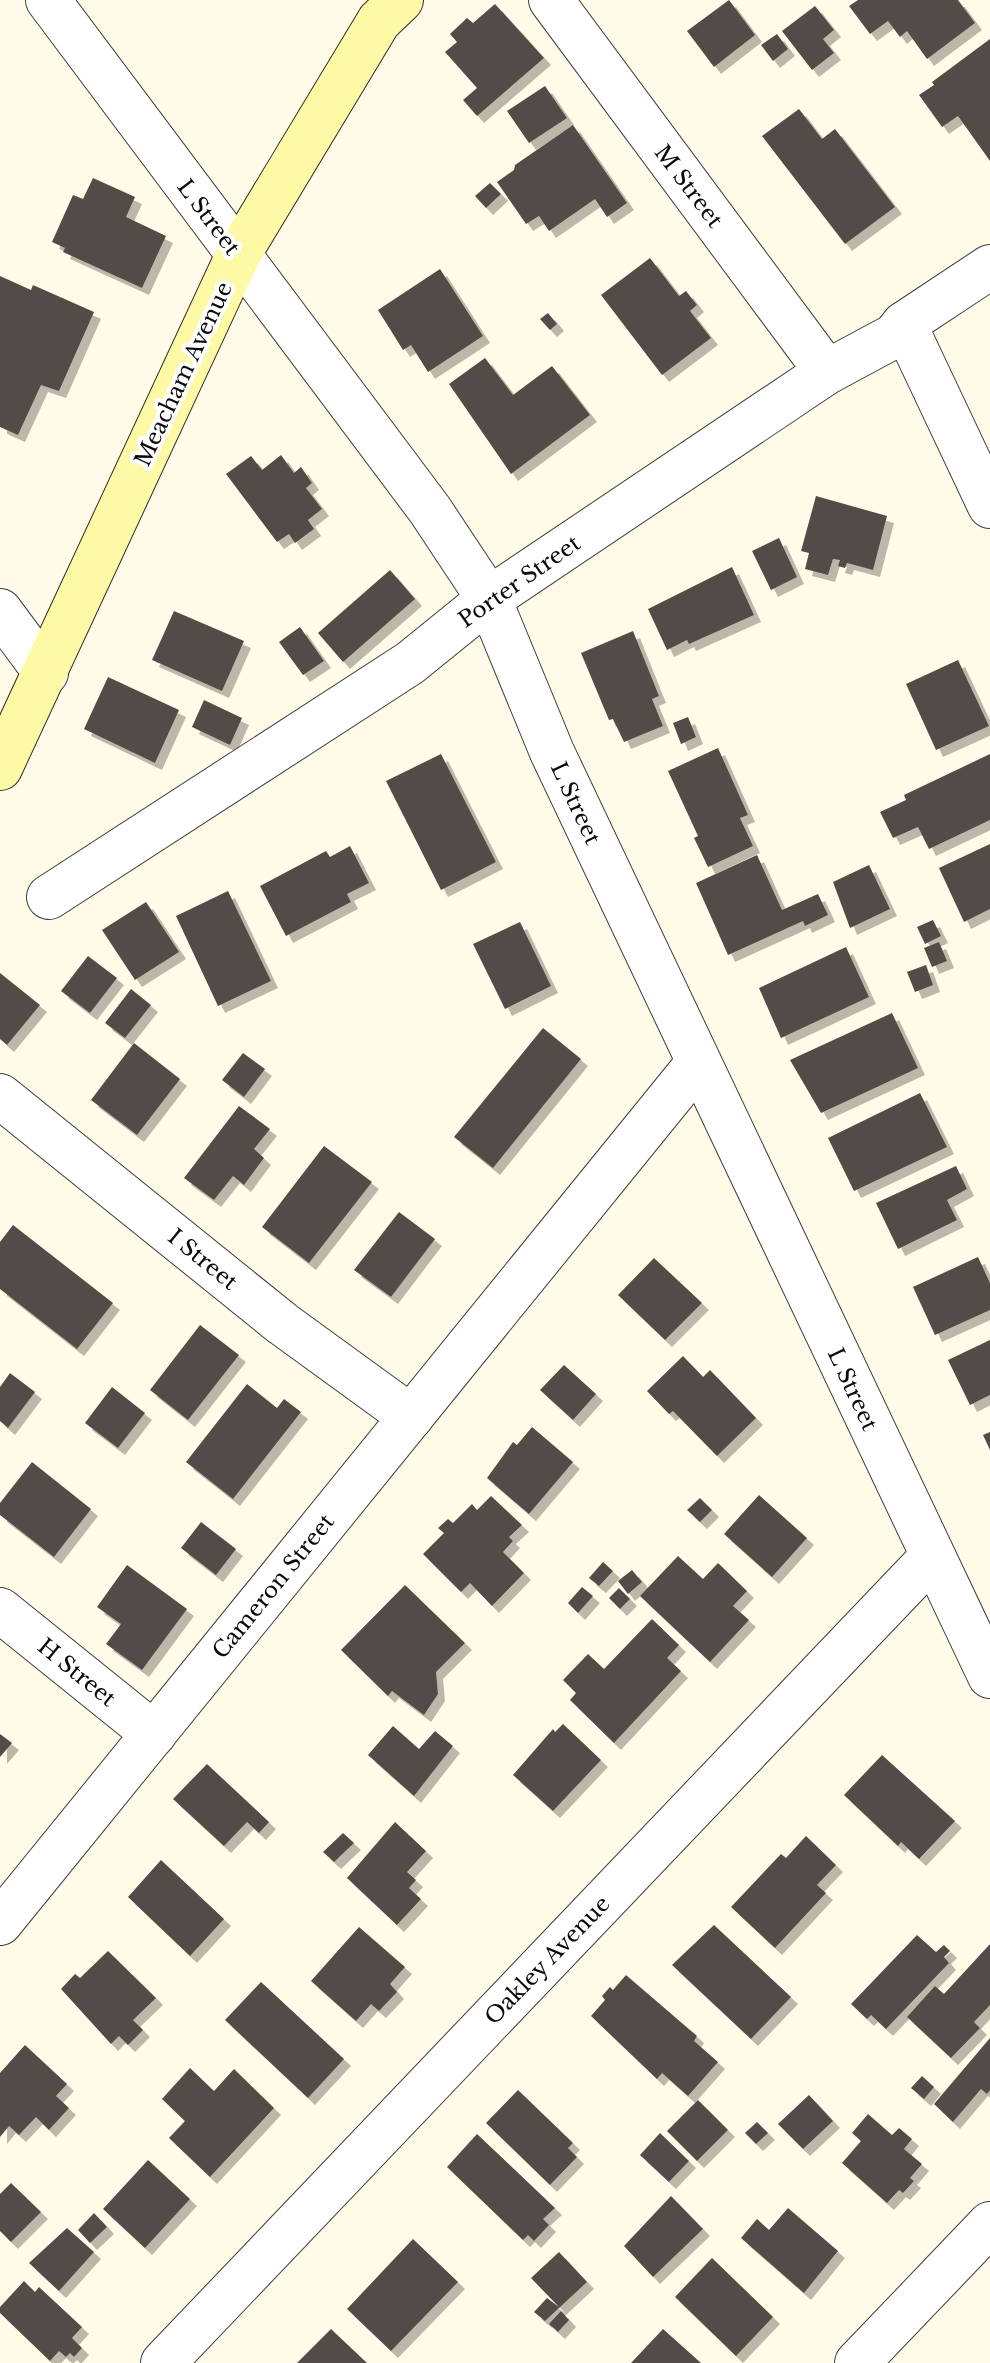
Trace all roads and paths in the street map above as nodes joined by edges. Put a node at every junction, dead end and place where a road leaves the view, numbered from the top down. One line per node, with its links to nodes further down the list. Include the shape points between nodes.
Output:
1 (48, 0): 4 (street, L Street)
2 (401, 0): 4 (main road, Meacham Avenue, via 379,21)
3 (551, 0): 7 (street, M Street)
4 (238, 255): 9 (street, L Street, via 430,510); 11 (main road, Meacham Avenue)
5 (990, 267): 6 (street, Porter Street)
6 (904, 324): 7 (street, Porter Street, via 894,336); 8 (street)
7 (827, 372): 9 (street, Porter Street)
8 (990, 506)
9 (489, 599): 13 (street, Porter Street, via 410,663); 14 (street, L Street, via 552,752)
10 (0, 611): 11 (street)
11 (46, 673): 12 (main road, Meacham Avenue)
12 (0, 768)
13 (49, 897)
14 (698, 1063): 16 (street, Cameron Street); 17 (street, L Street)
15 (0, 1096): 16 (street, I Street, via 283,1324)
16 (411, 1417): 20 (street, Cameron Street)
17 (932, 1557): 19 (street, L Street); 23 (street, Oakley Avenue)
18 (0, 1610): 20 (street, H Street)
19 (990, 1676)
20 (154, 1734): 21 (street, Cameron Street)
21 (0, 1923)
22 (990, 2224): 24 (street)
23 (163, 2363)
24 (857, 2363)

